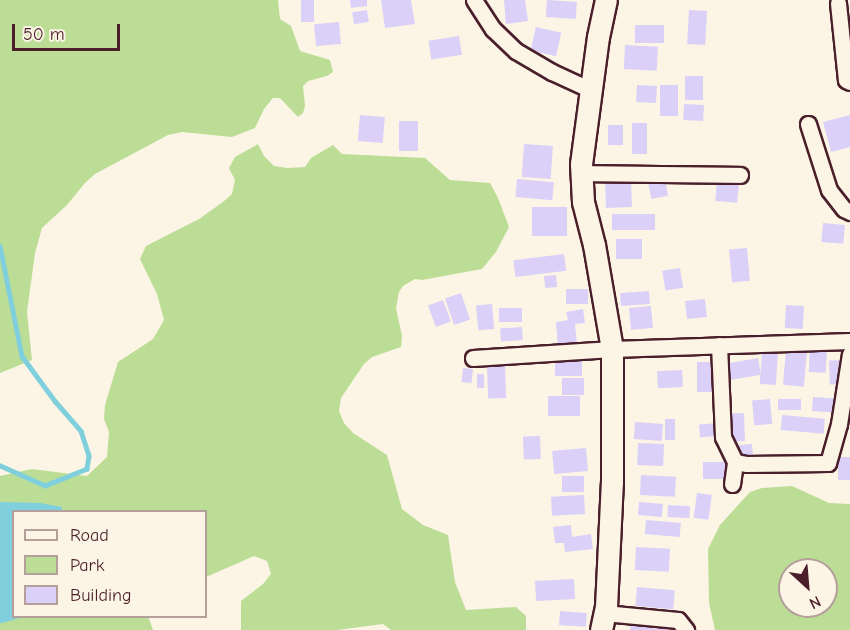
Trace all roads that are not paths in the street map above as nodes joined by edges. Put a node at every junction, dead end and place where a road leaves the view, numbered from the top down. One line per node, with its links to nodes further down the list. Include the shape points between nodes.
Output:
1 (474, 0): 5 (street, via 493,29 516,51)
2 (606, 0): 5 (main road)
3 (838, 3): 4 (street, via 846,80)
4 (850, 82)
5 (591, 90): 7 (main road)
6 (808, 124): 9 (street, via 829,190)
7 (581, 173): 8 (street); 12 (main road, via 583,202)
8 (740, 175)
9 (850, 212)
10 (850, 341): 11 (street)
11 (719, 345): 12 (street); 15 (street, via 723,437)
12 (612, 349): 14 (street); 17 (main road, via 612,482)
13 (850, 354): 15 (street, via 839,424 828,463)
14 (473, 358)
15 (735, 462): 16 (street)
16 (732, 484)
17 (602, 621): 18 (street, via 678,620)
18 (686, 630)

